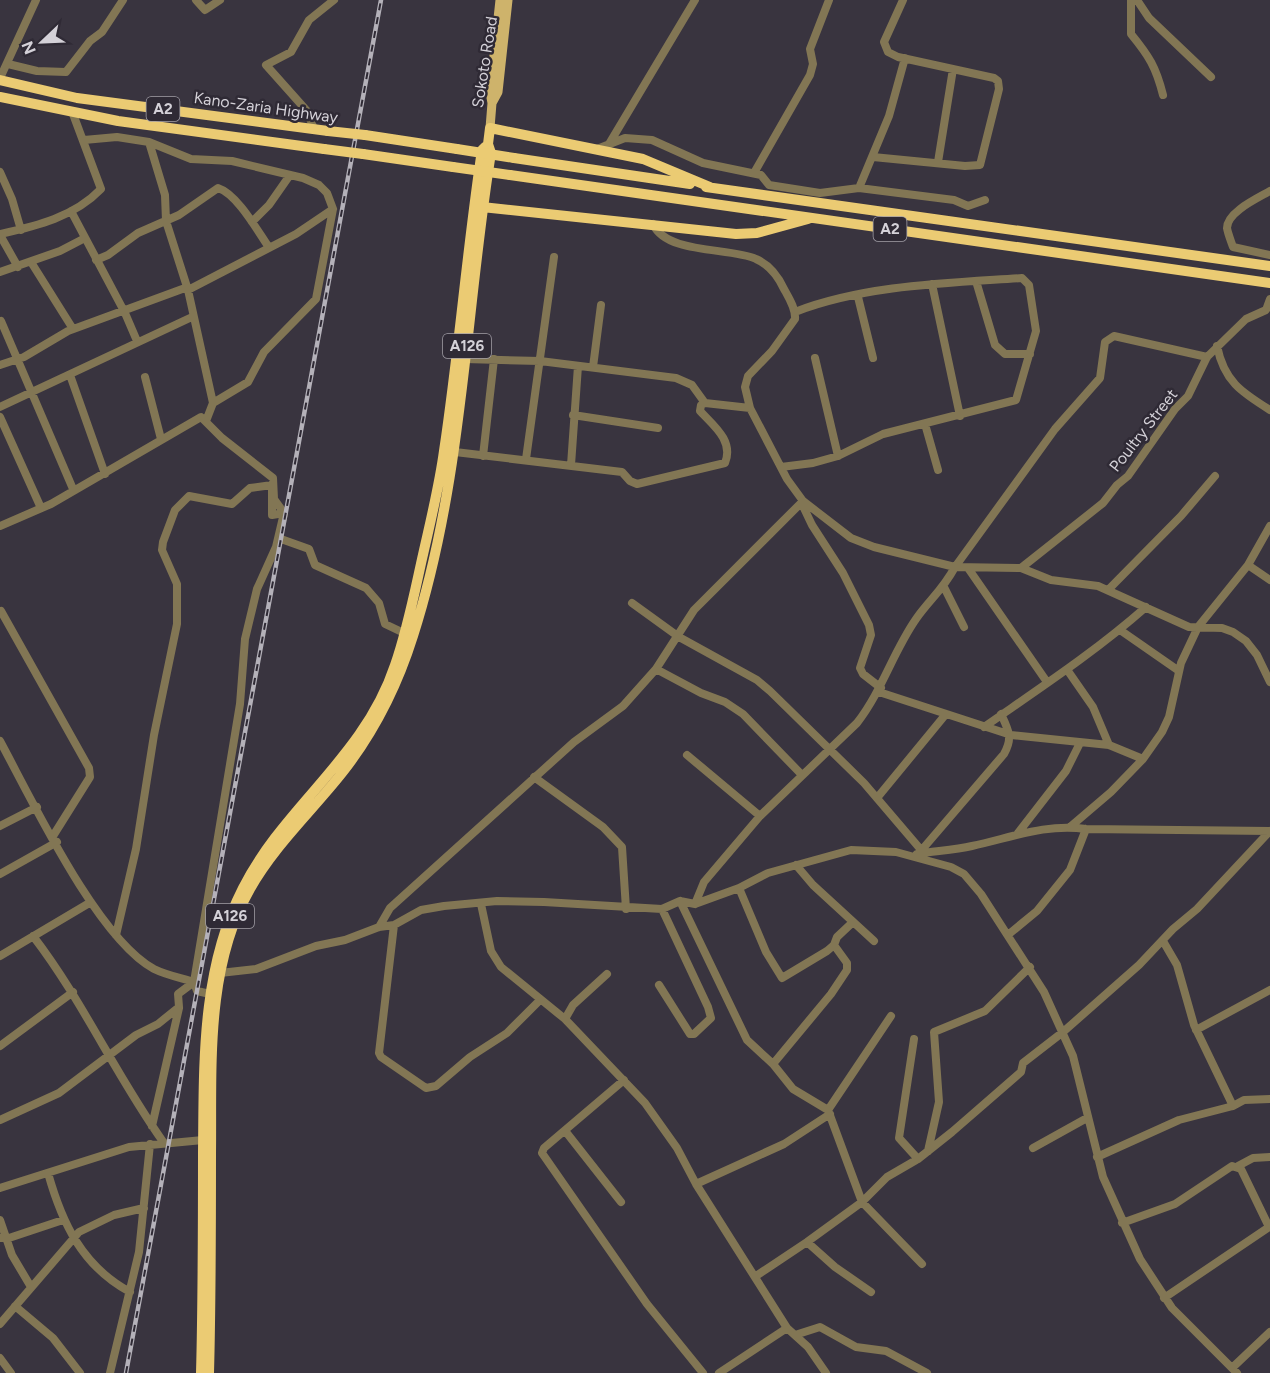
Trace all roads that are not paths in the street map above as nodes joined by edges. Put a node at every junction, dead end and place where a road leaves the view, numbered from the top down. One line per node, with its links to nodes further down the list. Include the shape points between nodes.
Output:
1 (36, 0): 14 (street)
2 (123, 0): 14 (street, via 66,72)
3 (196, 0): 4 (street, via 205,10)
4 (220, 0)
5 (334, 0): 23 (street, via 309,20 291,52 266,65 307,111)
6 (500, 0): 20 (main road)
7 (508, 0): 20 (main road, Sokoto Road, via 498,92)
8 (694, 0): 27 (street)
9 (829, 0): 32 (street, via 810,49 810,75)
10 (903, 0): 13 (street, via 884,42 888,52)
11 (1131, 0): 18 (street, via 1131,34 1154,64)
12 (1137, 0): 16 (street, via 1149,18)
13 (905, 58): 15 (street); 29 (street)
14 (8, 64): 17 (street)
15 (953, 69): 30 (street); 30 (street, via 994,78 999,89 982,162 976,167)
16 (1211, 77)
17 (0, 79): 23 (highway, Kano-Zaria Highway / A2, via 77,98)
18 (1162, 95)
19 (0, 97): 21 (highway, Kano-Zaria Highway / A2)
20 (492, 103): 22 (main road, Sokoto Road)
21 (73, 114): 24 (street); 37 (highway, Kano-Zaria Highway / A2, bridge)
22 (490, 128): 26 (highway, A126); 28 (highway)
23 (314, 129): 34 (highway, Kano-Zaria Highway / A2, bridge)
24 (84, 140): 25 (street, via 117,137); 42 (street, via 102,186)
25 (149, 142): 33 (street, via 191,159 232,161); 44 (street, via 165,195)
26 (488, 144): 40 (highway, A126, via 491,153); 127 (highway, A126, via 482,150 473,206 444,455)
27 (609, 144): 28 (street); 32 (street, via 625,138 652,140 703,163)
28 (596, 149): 35 (highway, via 655,163)
29 (873, 158): 30 (street); 36 (street)
30 (938, 162)
31 (0, 172): 47 (street)
32 (754, 173): 36 (street, via 769,185 820,193)
33 (290, 175): 41 (street, via 323,188); 45 (street)
34 (626, 175): 35 (highway, A2); 37 (highway)
35 (710, 187): 55 (highway, A2)
36 (859, 188): 39 (street, via 954,200 968,206)
37 (624, 191): 43 (highway, A2)
38 (1270, 191): 51 (street, via 1239,211 1228,221 1227,228 1233,247)
39 (985, 200)
40 (482, 207): 46 (highway); 77 (highway, A126)
41 (333, 209): 50 (street, via 296,234); 87 (street, via 316,299 264,352 249,382)
42 (71, 211): 47 (street); 49 (street)
43 (818, 218): 46 (highway, via 747,234); 59 (highway, A2)
44 (166, 221): 45 (street, via 218,188 229,194); 53 (street, via 138,233); 61 (street)
45 (252, 222): 50 (street)
46 (653, 224): 66 (street, via 659,233 687,245 757,259 777,276)
47 (21, 230): 48 (street)
48 (0, 235): 56 (street)
49 (85, 238): 53 (street); 54 (street)
50 (268, 246): 61 (street)
51 (1270, 255)
52 (554, 257): 79 (street)
53 (96, 260): 65 (street)
54 (31, 262): 56 (street); 69 (street)
55 (1270, 266)
56 (18, 267): 57 (street)
57 (0, 272)
58 (976, 281): 60 (street); 72 (street, via 1000,352); 72 (street, via 1027,281 1036,331)
59 (1270, 283)
60 (932, 284): 62 (street); 92 (street)
61 (187, 289): 65 (street); 67 (street)
62 (858, 297): 66 (street); 75 (street)
63 (1270, 299): 71 (street, Poultry Street, via 1266,310 1246,319)
64 (601, 305): 82 (street)
65 (122, 309): 69 (street); 70 (street)
66 (795, 312): 89 (street, via 792,324 748,376)
67 (192, 317): 70 (street); 87 (street)
68 (1, 321): 76 (street)
69 (73, 329): 76 (street)
70 (137, 341): 83 (street)
71 (1217, 346): 73 (street, Poultry Street); 90 (street, via 1226,375)
72 (1030, 354): 92 (street, via 1016,400)
73 (1207, 357): 115 (street, via 1109,337 1100,378 1055,429); 117 (street, Poultry Street, via 1188,396 1128,476 1103,503)
74 (815, 358): 100 (street)
75 (873, 358)
76 (17, 359): 80 (street); 85 (street)
77 (465, 359): 78 (street); 98 (highway, A126)
78 (494, 359): 79 (street); 99 (street)
79 (540, 361): 81 (street); 101 (street)
80 (0, 365)
81 (578, 366): 82 (street); 91 (street)
82 (593, 367): 86 (street, via 676,378 692,386)
83 (70, 375): 85 (street); 105 (street)
84 (145, 377): 97 (street)
85 (30, 393): 88 (street); 107 (street)
86 (705, 402): 89 (street); 102 (street, via 700,411 727,444 725,463 637,484 622,472)
87 (213, 403): 94 (street)
88 (0, 407)
89 (750, 408): 103 (street)
90 (1270, 410)
91 (573, 415): 96 (street); 102 (street)
92 (960, 416): 95 (street)
93 (0, 417): 109 (street)
94 (206, 421): 97 (street, via 197,418); 110 (street, via 273,478 274,499)
95 (925, 424): 100 (street, via 883,434); 104 (street)
96 (658, 428)
97 (162, 439): 105 (street)
98 (455, 452): 99 (street); 180 (highway, A126, via 414,632 390,701 360,750 282,843 250,890)
99 (483, 456): 101 (street)
100 (838, 456): 103 (street)
101 (526, 459): 102 (street)
102 (571, 465)
103 (781, 467): 108 (street)
104 (938, 470)
105 (105, 474): 107 (street)
106 (1215, 476): 120 (street)
107 (73, 489): 109 (street)
108 (803, 502): 115 (street, via 851,538); 128 (street, via 694,610); 134 (street, via 869,625 871,635 860,668)
109 (41, 508): 111 (street)
110 (284, 513): 113 (street); 172 (street, via 272,515 272,485 250,488 232,504 189,496 180,502 171,518 162,550 177,584 174,643)
111 (0, 526)
112 (1269, 530): 114 (street)
113 (279, 535): 127 (street, via 309,549 315,565 366,588 379,603 385,624); 182 (street, via 257,589 245,639 240,704)
114 (1248, 565): 118 (street); 125 (street)
115 (955, 567): 116 (street); 119 (street)
116 (968, 568): 117 (street); 132 (street)
117 (1021, 568): 120 (street, via 1051,580)
118 (1270, 580)
119 (944, 587): 124 (street); 134 (street, via 916,618)
120 (1107, 590): 122 (street)
121 (632, 603): 128 (street)
122 (1146, 607): 125 (street); 126 (street)
123 (1, 611): 157 (street, via 89,768 90,777)
124 (964, 627)
125 (1198, 627): 131 (street); 133 (street, via 1222,628 1246,641)
126 (1120, 630): 130 (street); 131 (street)
127 (406, 634): 186 (highway, A126, via 384,694 362,733 279,834 244,885 220,944)
128 (679, 637): 129 (street); 143 (street, via 757,680)
129 (656, 669): 147 (street, via 743,714); 148 (street, via 615,714 588,731)
130 (1068, 671): 132 (street); 142 (street, via 1094,707)
131 (1179, 671): 146 (street, via 1169,717)
132 (1047, 682): 136 (street)
133 (1270, 682)
134 (880, 690): 135 (street); 139 (street)
135 (946, 714): 137 (street); 149 (street)
136 (1001, 714): 137 (street); 138 (street)
137 (984, 727): 138 (street)
138 (1011, 735): 141 (street); 158 (street, via 1004,754)
139 (841, 738): 143 (street); 145 (street)
140 (0, 741): 150 (street)
141 (1080, 743): 142 (street); 156 (street, via 1066,771)
142 (1109, 745): 146 (street)
143 (829, 748): 145 (street); 147 (street)
144 (687, 754): 151 (street)
145 (839, 758): 149 (street)
146 (1143, 759): 153 (street)
147 (801, 774): 151 (street)
148 (534, 777): 167 (street, via 603,827 622,847); 171 (street, via 390,908)
149 (877, 798): 158 (street)
150 (37, 807): 152 (street); 157 (street)
151 (760, 816): 166 (street, via 704,882)
152 (0, 826)
153 (1070, 827): 154 (street); 156 (street)
154 (1086, 830): 155 (street); 173 (street, via 1070,870 1037,911)
155 (1270, 831): 176 (street)
156 (1018, 833): 158 (street, via 972,847)
157 (55, 839): 161 (street); 164 (street)
158 (921, 852): 159 (street)
159 (909, 855): 160 (street, via 851,850); 173 (street, via 964,874)
160 (796, 865): 162 (street, via 768,873); 169 (street)
161 (0, 874)
162 (739, 888): 166 (street); 177 (street, via 766,952 782,978)
163 (680, 901): 166 (street); 168 (street); 196 (street, via 739,1027)
164 (91, 902): 172 (street); 174 (street)
165 (481, 904): 167 (street, via 544,902); 170 (street, via 421,909); 187 (street, via 491,951 501,967)
166 (695, 904)
167 (626, 909): 168 (street)
168 (662, 909): 183 (street, via 711,1018 690,1034)
169 (854, 922): 175 (street); 177 (street)
170 (394, 926): 171 (street); 187 (street, via 379,1053 426,1088 436,1086 507,1033)
171 (379, 927): 180 (street, via 255,969)
172 (116, 934): 182 (street, via 155,969)
173 (1009, 934): 179 (street)
174 (33, 936): 178 (street); 185 (street)
175 (874, 941)
176 (1163, 941): 191 (street, via 1177,965); 192 (street)
177 (834, 945): 196 (street, via 847,963 847,970)
178 (0, 956)
179 (1030, 967): 192 (street); 209 (street, via 985,1011 934,1032 939,1102)
180 (220, 973): 243 (highway, A126, via 213,1053)
181 (607, 974): 190 (street, via 573,1005)
182 (194, 982): 186 (street, via 197,991); 188 (street, via 178,994)
183 (659, 985)
184 (1270, 990): 191 (street)
185 (73, 992): 194 (street); 195 (street)
186 (210, 994): 205 (highway, A126)
187 (540, 1000): 190 (street)
188 (179, 1007): 195 (street); 203 (street)
189 (891, 1016): 200 (street)
190 (565, 1019): 197 (street)
191 (1196, 1030): 199 (street)
192 (1062, 1032): 201 (street, via 1073,1056); 209 (street, via 1023,1063 1021,1072 1008,1084)
193 (914, 1039): 212 (street, via 898,1138)
194 (0, 1046)
195 (108, 1056): 202 (street, via 59,1093); 203 (street)
196 (773, 1064): 200 (street, via 793,1089)
197 (624, 1080): 204 (street); 215 (street, via 677,1148)
198 (1270, 1100): 199 (street, via 1244,1100)
199 (1233, 1106): 210 (street, via 1179,1120)
200 (829, 1112): 215 (street, via 784,1144); 218 (street)
201 (1088, 1118): 208 (street); 210 (street)
202 (0, 1120)
203 (152, 1126): 206 (street)
204 (566, 1132): 217 (street); 244 (street, via 542,1153 647,1304)
205 (203, 1140): 206 (street); 242 (highway, A126)
206 (164, 1143): 207 (street)
207 (150, 1144): 214 (street); 219 (street)
208 (1033, 1148)
209 (928, 1151): 212 (street)
210 (1097, 1157): 222 (street)
211 (1270, 1157): 213 (street, via 1253,1158)
212 (918, 1159): 218 (street, via 887,1177)
213 (1238, 1166): 222 (street, via 1232,1166 1175,1204); 231 (street, via 1269,1227)
214 (48, 1173): 216 (street); 221 (street)
215 (696, 1184): 227 (street)
216 (0, 1188)
217 (621, 1202)
218 (862, 1202): 225 (street); 226 (street)
219 (144, 1208): 224 (street, via 105,1218 83,1228); 229 (street)
220 (0, 1220): 223 (street)
221 (63, 1220): 223 (street); 224 (street)
222 (1122, 1223): 231 (street)
223 (2, 1238): 228 (street)
224 (73, 1238): 228 (street); 229 (street, via 102,1275)
225 (807, 1242): 227 (street); 230 (street)
226 (922, 1264)
227 (756, 1276): 234 (street)
228 (31, 1287): 232 (street)
229 (130, 1292): 241 (street)
230 (871, 1292)
231 (1164, 1298): 238 (street)
232 (15, 1306): 233 (street); 240 (street, via 53,1338)
233 (0, 1324)
234 (787, 1328): 236 (street); 245 (street)
235 (1270, 1332): 238 (street)
236 (795, 1335): 246 (street); 247 (street, via 820,1327 856,1347 886,1351)
237 (0, 1358): 239 (street)
238 (1235, 1370)
239 (11, 1373)
240 (80, 1373)
241 (110, 1373)
242 (201, 1373)
243 (209, 1373)
244 (703, 1373)
245 (719, 1373)
246 (826, 1373)
247 (927, 1373)

